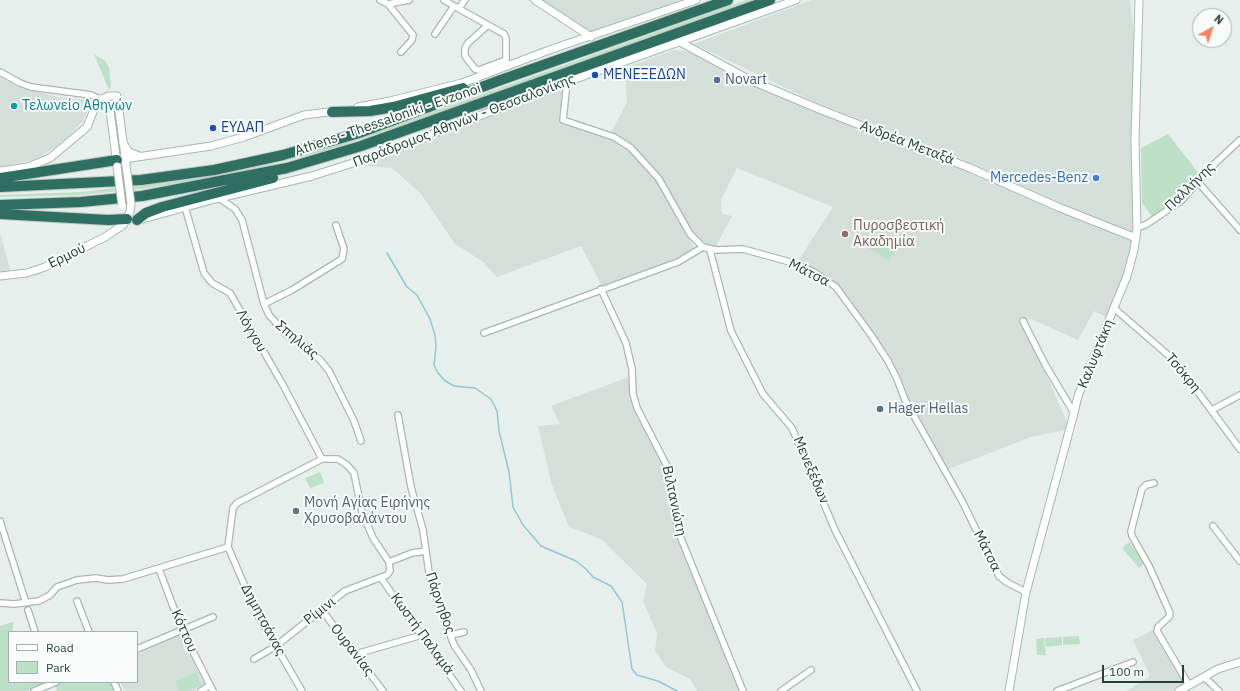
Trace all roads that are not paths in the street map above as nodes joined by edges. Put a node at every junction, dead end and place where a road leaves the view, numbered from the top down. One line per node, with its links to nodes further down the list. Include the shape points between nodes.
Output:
1 (380, 0): 12 (street)
2 (409, 0): 12 (street)
3 (444, 0): 13 (street)
4 (465, 0): 13 (street)
5 (535, 0): 17 (main road)
6 (696, 0): 17 (main road)
7 (728, 0): 22 (highway, Athens - Thessaloniki - Evzonoi)
8 (770, 0): 28 (highway, Athens - Thessaloniki - Evzonoi, via 368,144)
9 (796, 0): 18 (main road, Παράδρομος Αθηνών - Θεσσαλονίκης)
10 (1133, 0): 14 (main road, Καλυφτάκη)
11 (1139, 0): 14 (main road, Καλυφτάκη)
12 (388, 4): 19 (street, via 413,35 412,40)
13 (457, 7): 15 (street); 16 (street)
14 (1137, 12): 42 (main road, Καλυφτάκη)
15 (488, 26): 20 (street, via 504,34 506,38); 20 (street, via 468,43 465,56 475,69 479,70)
16 (435, 34)
17 (591, 37): 20 (main road)
18 (680, 42): 23 (main road, Παράδρομος Αθηνών - Θεσσαλονίκης); 44 (main road, Ανδρέα Μεταξά, via 757,83)
19 (401, 52)
20 (506, 63): 25 (main road, via 462,83)
21 (0, 72): 24 (street, via 31,87 91,95)
22 (498, 81): 25 (highway, via 393,107); 34 (highway, Athens - Thessaloniki - Evzonoi, via 359,133 245,164 141,180)
23 (567, 82): 35 (main road, Παράδρομος Αθηνών - Θεσσαλονίκης, via 351,164); 45 (street, Μάτσα, via 563,120 614,137 631,148 659,178 690,234)
24 (100, 99): 27 (main road, via 117,96); 30 (main road, via 110,111); 31 (main road, via 87,127 50,158 28,167)
25 (332, 112): 29 (main road, via 304,115 211,146)
26 (1240, 140): 33 (street, Παλλήνης)
27 (123, 143): 29 (main road, via 129,152); 30 (main road)
28 (332, 154): 36 (highway, Athens - Thessaloniki - Evzonoi, via 264,174 142,196 81,202); 39 (highway, via 320,162 289,173 162,207)
29 (139, 156): 30 (main road)
30 (121, 162): 32 (highway); 39 (main road, bridge); 39 (main road, bridge, via 122,205)
31 (0, 171)
32 (0, 178)
33 (1198, 181): 40 (street); 42 (street, Παλλήνης, via 1181,201 1147,224)
34 (0, 187)
35 (219, 198): 37 (main road, Παράδρομος Αθηνών - Θεσσαλονίκης); 49 (street, Σπηλιάς, via 235,209 242,220)
36 (0, 205)
37 (185, 207): 39 (main road, Παράδρομος Αθηνών - Θεσσαλονίκης, via 146,219); 59 (street, Λόγγου, via 204,273 212,283 230,293)
38 (0, 214): 39 (highway, via 65,219)
39 (132, 220): 47 (main road, Ερμού, via 105,237 45,267)
40 (1238, 223): 43 (street)
41 (336, 225): 49 (street, via 344,250 342,258 292,290)
42 (1136, 228): 44 (main road, Καλυφτάκη)
43 (1240, 230)
44 (1136, 238): 50 (main road, Καλυφτάκη, via 1131,263)
45 (702, 247): 46 (street, Μάτσα); 48 (street, via 678,262)
46 (710, 250): 69 (street, Μάτσα, via 743,249 790,262 814,272 836,287 888,361 905,400 962,501 1000,576); 102 (street, Μενεξέδων, via 731,331 763,394 792,428 835,530)
47 (0, 276)
48 (601, 289): 52 (street); 100 (street, Βιλτανιώτη, via 626,343 637,408 667,466 678,531)
49 (264, 304): 57 (street, Σπηλιάς, via 268,315 279,328 305,345 329,371)
50 (1115, 308): 54 (street, Τσόκρη, via 1170,356); 55 (main road, Καλυφτάκη, via 1078,396)
51 (1023, 320): 55 (street)
52 (484, 333)
53 (1240, 395): 54 (street)
54 (1212, 410): 58 (street, Τσόκρη)
55 (1074, 413): 69 (main road, Καλυφτάκη)
56 (398, 415): 64 (street, Πάρνηθος)
57 (361, 441)
58 (1240, 449)
59 (322, 459): 63 (street, via 236,504 233,508); 66 (street, via 338,459 351,469 365,520)
60 (1154, 483): 91 (street, via 1142,489 1131,531 1170,613 1157,631)
61 (0, 521): 72 (street)
62 (1213, 526): 65 (street)
63 (228, 547): 67 (street); 82 (street, Δημητσάνας, via 256,612)
64 (426, 551): 66 (street, via 412,553); 81 (street, Πάρνηθος, via 430,580)
65 (1240, 561)
66 (389, 562): 68 (street, Ρίμινι, via 390,571)
67 (159, 569): 72 (street, via 123,579 77,580 57,587 46,598); 76 (street, Κόττου)
68 (381, 578): 73 (street, Ρίμινι, via 345,591); 80 (street, Κωστή Παλαμά)
69 (1026, 592): 103 (main road, Καλυφτάκη)
70 (77, 601): 78 (street)
71 (0, 603): 72 (street)
72 (26, 603)
73 (320, 609): 82 (street, Ρίμινι); 84 (street, Ουρανίας)
74 (28, 610): 77 (street)
75 (213, 617): 76 (street)
76 (182, 630): 83 (street); 92 (street, Κόττου)
77 (35, 631)
78 (89, 631)
79 (464, 632): 81 (street)
80 (422, 635): 84 (street); 98 (street, Κωστή Παλαμά)
81 (451, 635): 99 (street, Πάρνηθος)
82 (276, 646): 85 (street, Ρίμινι); 96 (street, Δημητσάνας)
83 (138, 648)
84 (356, 654): 97 (street, Ουρανίας)
85 (254, 659)
86 (1133, 662): 104 (street)
87 (1240, 662): 89 (main road)
88 (811, 670): 101 (street)
89 (1204, 677): 91 (main road); 106 (street)
90 (53, 683): 93 (street); 94 (street)
91 (1189, 685): 105 (main road)
92 (212, 688): 95 (street)
93 (34, 691)
94 (54, 691)
95 (201, 691)
96 (302, 691)
97 (383, 691)
98 (461, 691)
99 (481, 691)
100 (743, 691)
101 (781, 691)
102 (917, 691)
103 (1009, 691)
104 (1057, 691)
105 (1179, 691)
106 (1219, 691)

